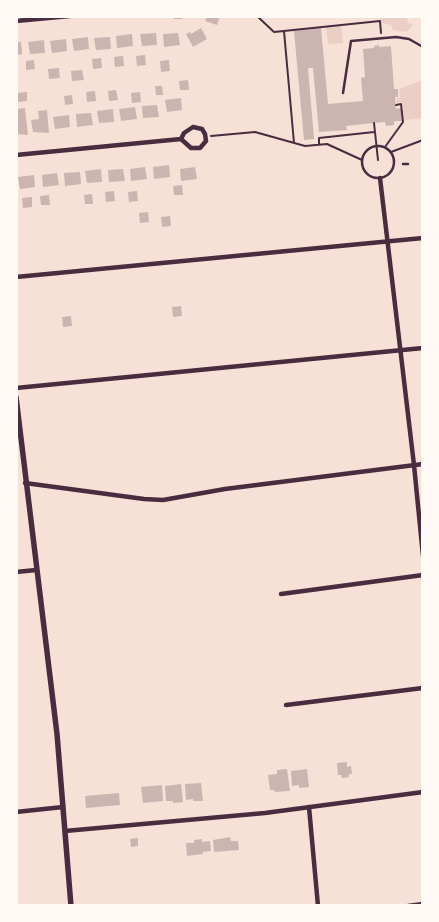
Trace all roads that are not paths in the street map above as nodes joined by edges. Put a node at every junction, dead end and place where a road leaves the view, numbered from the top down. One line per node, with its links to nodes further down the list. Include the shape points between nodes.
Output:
1 (70, 16): 4 (street)
2 (174, 16): 3 (street)
3 (182, 16)
4 (16, 21)
5 (423, 47): 6 (lane, via 409,39 396,37 351,41)
6 (343, 93)
7 (181, 139): 7 (street, via 197,149 204,146 206,137 202,129 193,127 184,132); 8 (street)
8 (16, 155)
9 (403, 164): 10 (lane)
10 (408, 164)
11 (380, 178): 11 (lane, via 367,174 363,168 365,153 376,146 385,147 394,156 392,170); 13 (street)
12 (423, 238): 13 (street)
13 (388, 242): 14 (street); 16 (street)
14 (16, 277)
15 (423, 348): 16 (street)
16 (400, 350): 17 (street); 20 (street)
17 (16, 388)
18 (16, 397): 21 (street)
19 (423, 464): 20 (street)
20 (414, 465): 21 (street, via 163,500); 22 (street)
21 (25, 483): 23 (street)
22 (423, 556)
23 (36, 570): 24 (street); 30 (street)
24 (16, 572)
25 (423, 575): 26 (street)
26 (281, 594)
27 (423, 688): 28 (street)
28 (286, 705)
29 (423, 792): 31 (street)
30 (63, 807): 32 (street); 33 (street)
31 (309, 807): 33 (street); 36 (street)
32 (16, 812)
33 (65, 831): 35 (street)
34 (423, 904): 37 (street)
35 (71, 906)
36 (318, 906)
37 (408, 906)

